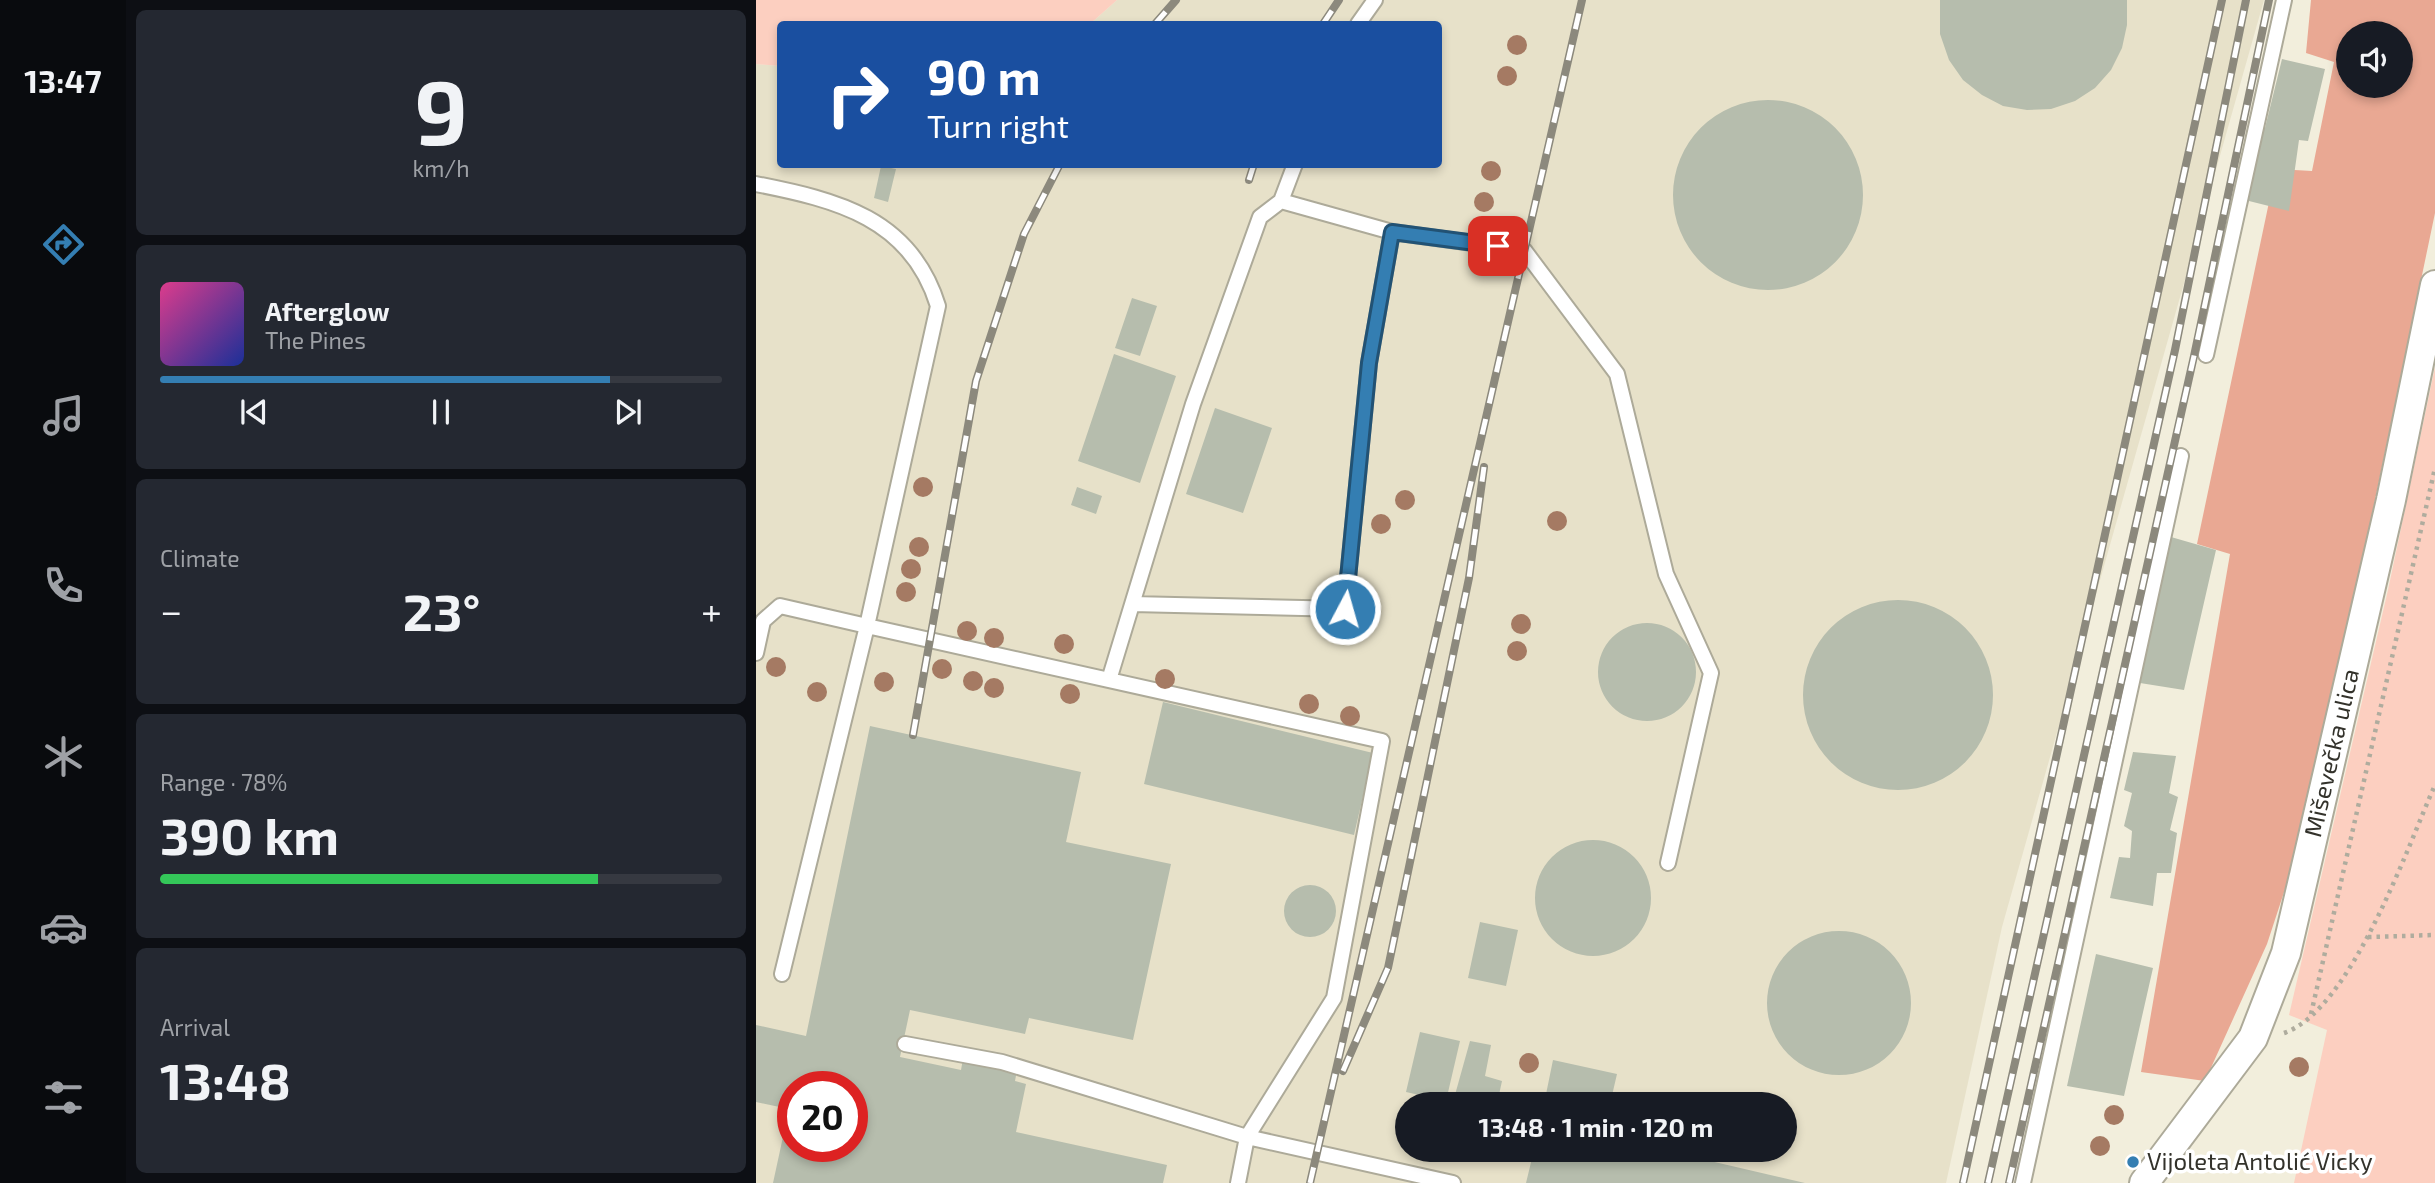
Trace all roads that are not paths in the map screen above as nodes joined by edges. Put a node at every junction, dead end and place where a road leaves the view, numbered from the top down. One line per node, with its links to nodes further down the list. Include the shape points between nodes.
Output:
1 (1375, 0): 3 (lane)
2 (2284, 0): 9 (lane)
3 (1360, 21)
4 (1293, 168): 6 (lane)
5 (756, 184): 12 (lane, via 820,196 867,216 892,233 929,278 938,306)
6 (1281, 201): 7 (lane); 11 (lane, via 1260,217 1193,404)
7 (1392, 232): 11 (lane, via 1369,363 1345,609); 15 (lane, via 1524,250 1617,374 1666,574 1711,673)
8 (2435, 285): 22 (street, Miševečka ulica, via 2391,500 2286,953 2253,1038)
9 (2206, 355)
10 (2181, 456): 21 (lane)
11 (1132, 604): 14 (lane)
12 (867, 626): 13 (lane, via 780,606 763,621); 14 (lane); 16 (lane)
13 (756, 653)
14 (1108, 680): 18 (lane, via 1382,741 1334,999)
15 (1668, 863)
16 (782, 974)
17 (905, 1044): 18 (lane, via 1002,1062)
18 (1247, 1137): 19 (lane); 20 (lane)
19 (1238, 1183)
20 (1453, 1183)
21 (2023, 1183)
22 (2144, 1183)

